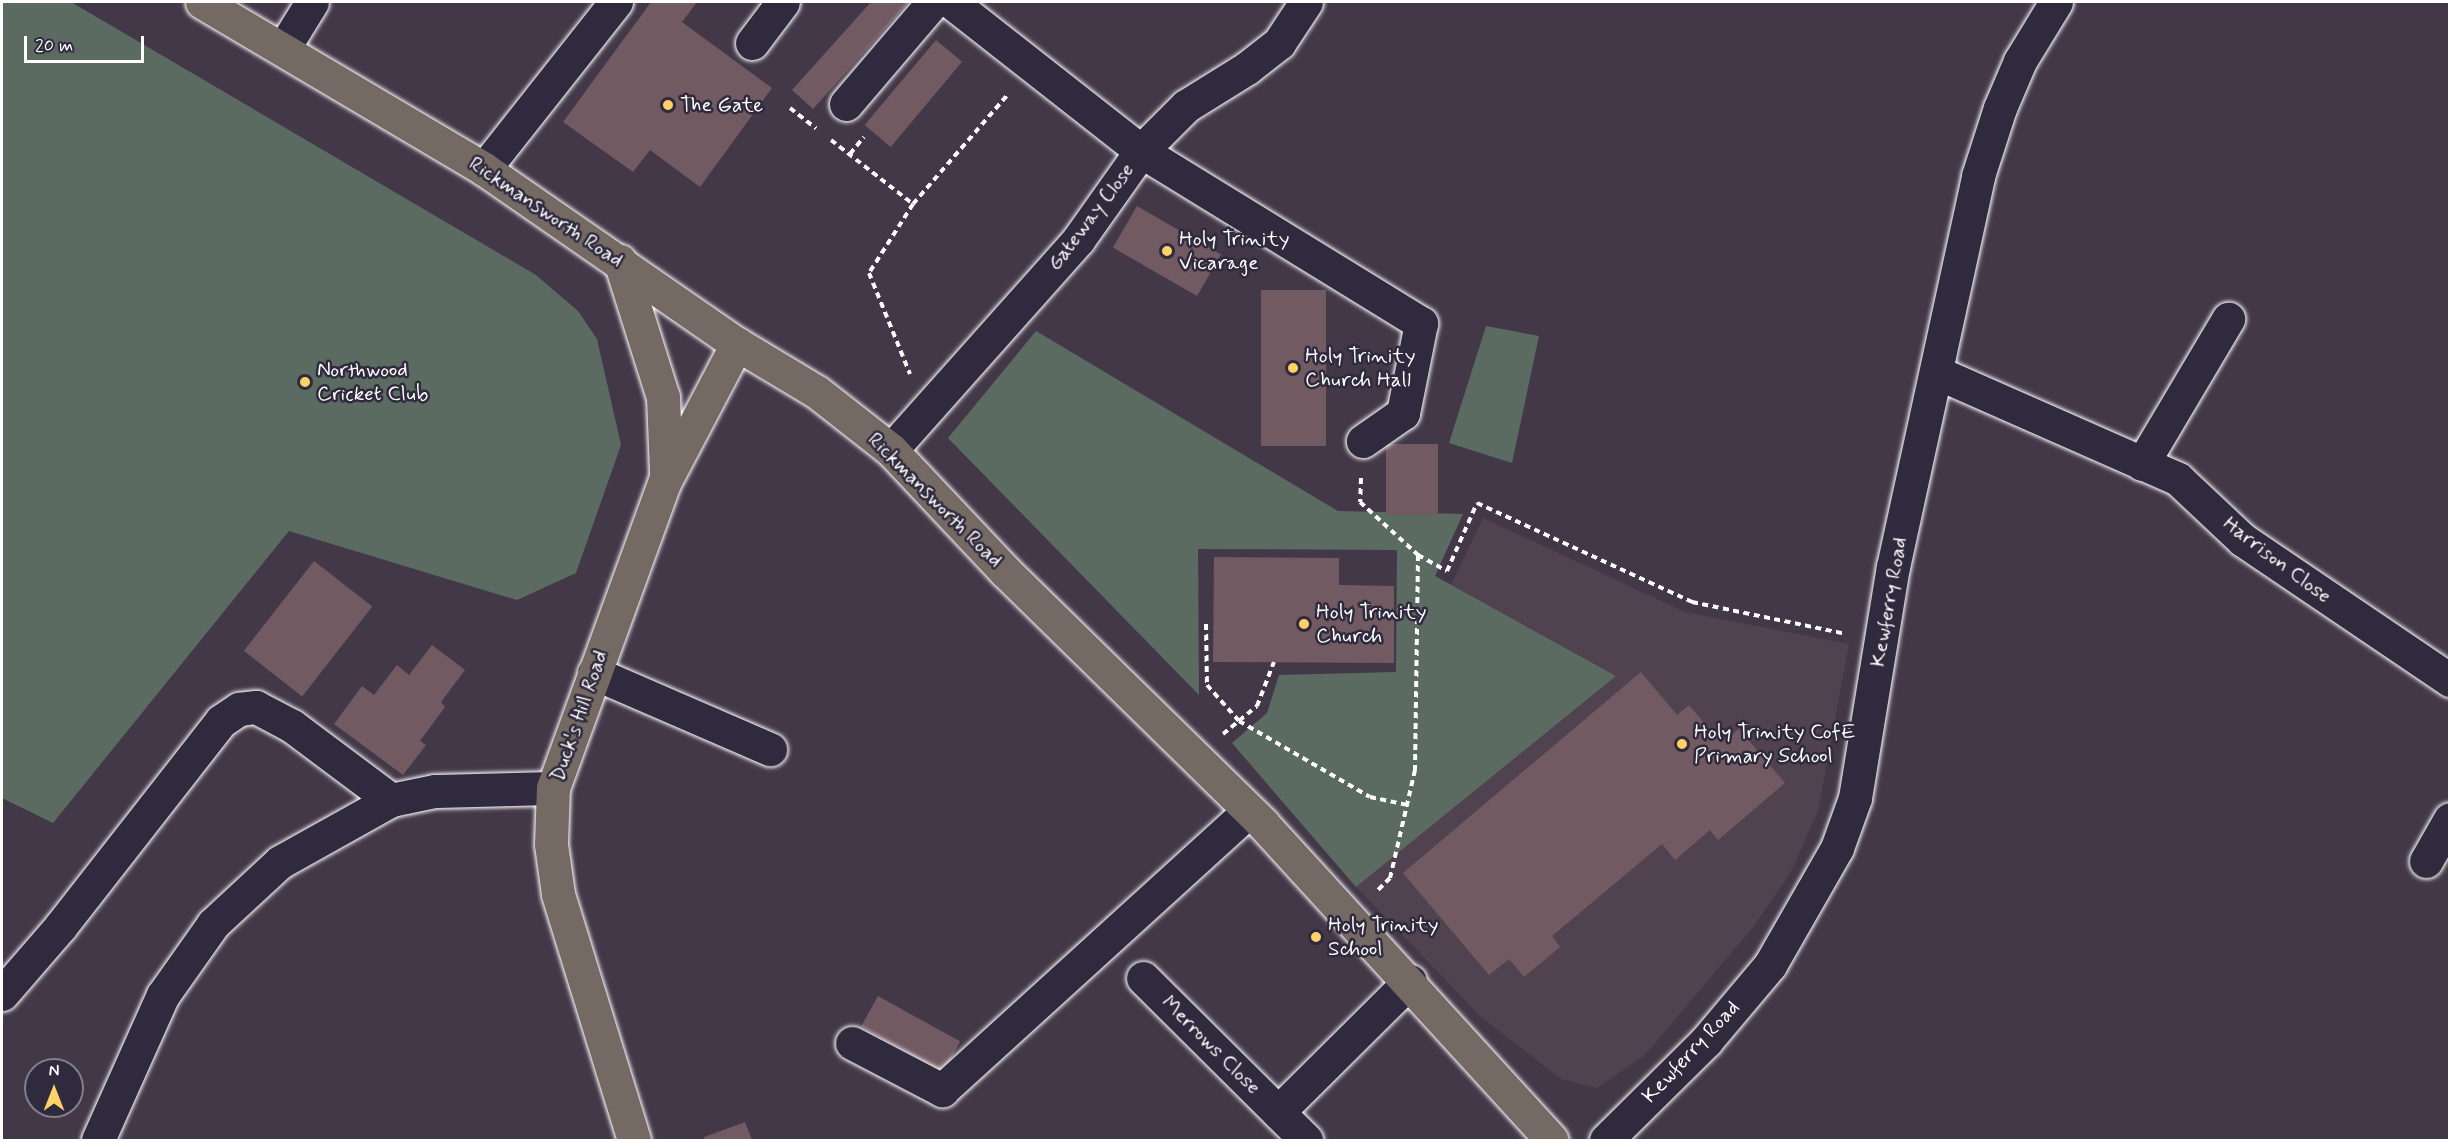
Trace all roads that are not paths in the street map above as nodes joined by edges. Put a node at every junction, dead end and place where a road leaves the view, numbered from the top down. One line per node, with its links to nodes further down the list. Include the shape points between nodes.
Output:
1 (202, 2): 10 (main road, Rickmansworth Road)
2 (312, 2): 10 (street)
3 (616, 2): 13 (street)
4 (783, 2): 9 (street)
5 (933, 2): 11 (street)
6 (951, 2): 12 (street)
7 (1306, 2): 12 (street, Gateway Close, via 1278,43 1247,68 1186,106)
8 (2056, 2): 17 (street, Kewferry Road, via 2020,61 1978,176)
9 (752, 43)
10 (283, 49): 13 (main road, Rickmansworth Road)
11 (846, 104)
12 (1141, 151): 18 (street, via 1421,323 1402,413); 19 (street, Gateway Close, via 1078,240)
13 (484, 169): 14 (main road, Rickmansworth Road)
14 (620, 261): 16 (main road, Rickmansworth Road); 21 (main road, via 663,397)
15 (2228, 319): 20 (street)
16 (737, 344): 19 (main road, Rickmansworth Road, via 817,392); 21 (main road, Duck's Hill Road)
17 (1938, 373): 20 (street, Harrison Close); 39 (street, Kewferry Road, via 1893,567 1855,798 1837,848 1770,964 1706,1041)
18 (1363, 441)
19 (891, 450): 27 (main road, Rickmansworth Road, via 1005,571)
20 (2142, 465): 23 (street, Harrison Close, via 2178,479 2243,540)
21 (665, 481): 22 (main road, Duck's Hill Road)
22 (594, 673): 24 (street); 25 (main road, Duck's Hill Road)
23 (2450, 680)
24 (770, 749)
25 (553, 788): 26 (street, via 435,791); 36 (main road, Duck's Hill Road, via 550,844 558,894)
26 (391, 800): 32 (street, via 292,726 256,707 239,708 221,721 60,927); 35 (street, via 280,862 213,924 163,995)
27 (1249, 812): 31 (main road, Rickmansworth Road); 33 (street, via 942,1090)
28 (2450, 819): 29 (street)
29 (2426, 861)
30 (1143, 978): 34 (street, Merrows Close)
31 (1410, 981): 34 (street, Merrows Close); 38 (main road, Rickmansworth Road)
32 (2, 994)
33 (852, 1043)
34 (1278, 1112): 37 (street, Merrows Close)
35 (98, 1140)
36 (634, 1140)
37 (1306, 1140)
38 (1552, 1140)
39 (1606, 1140)

